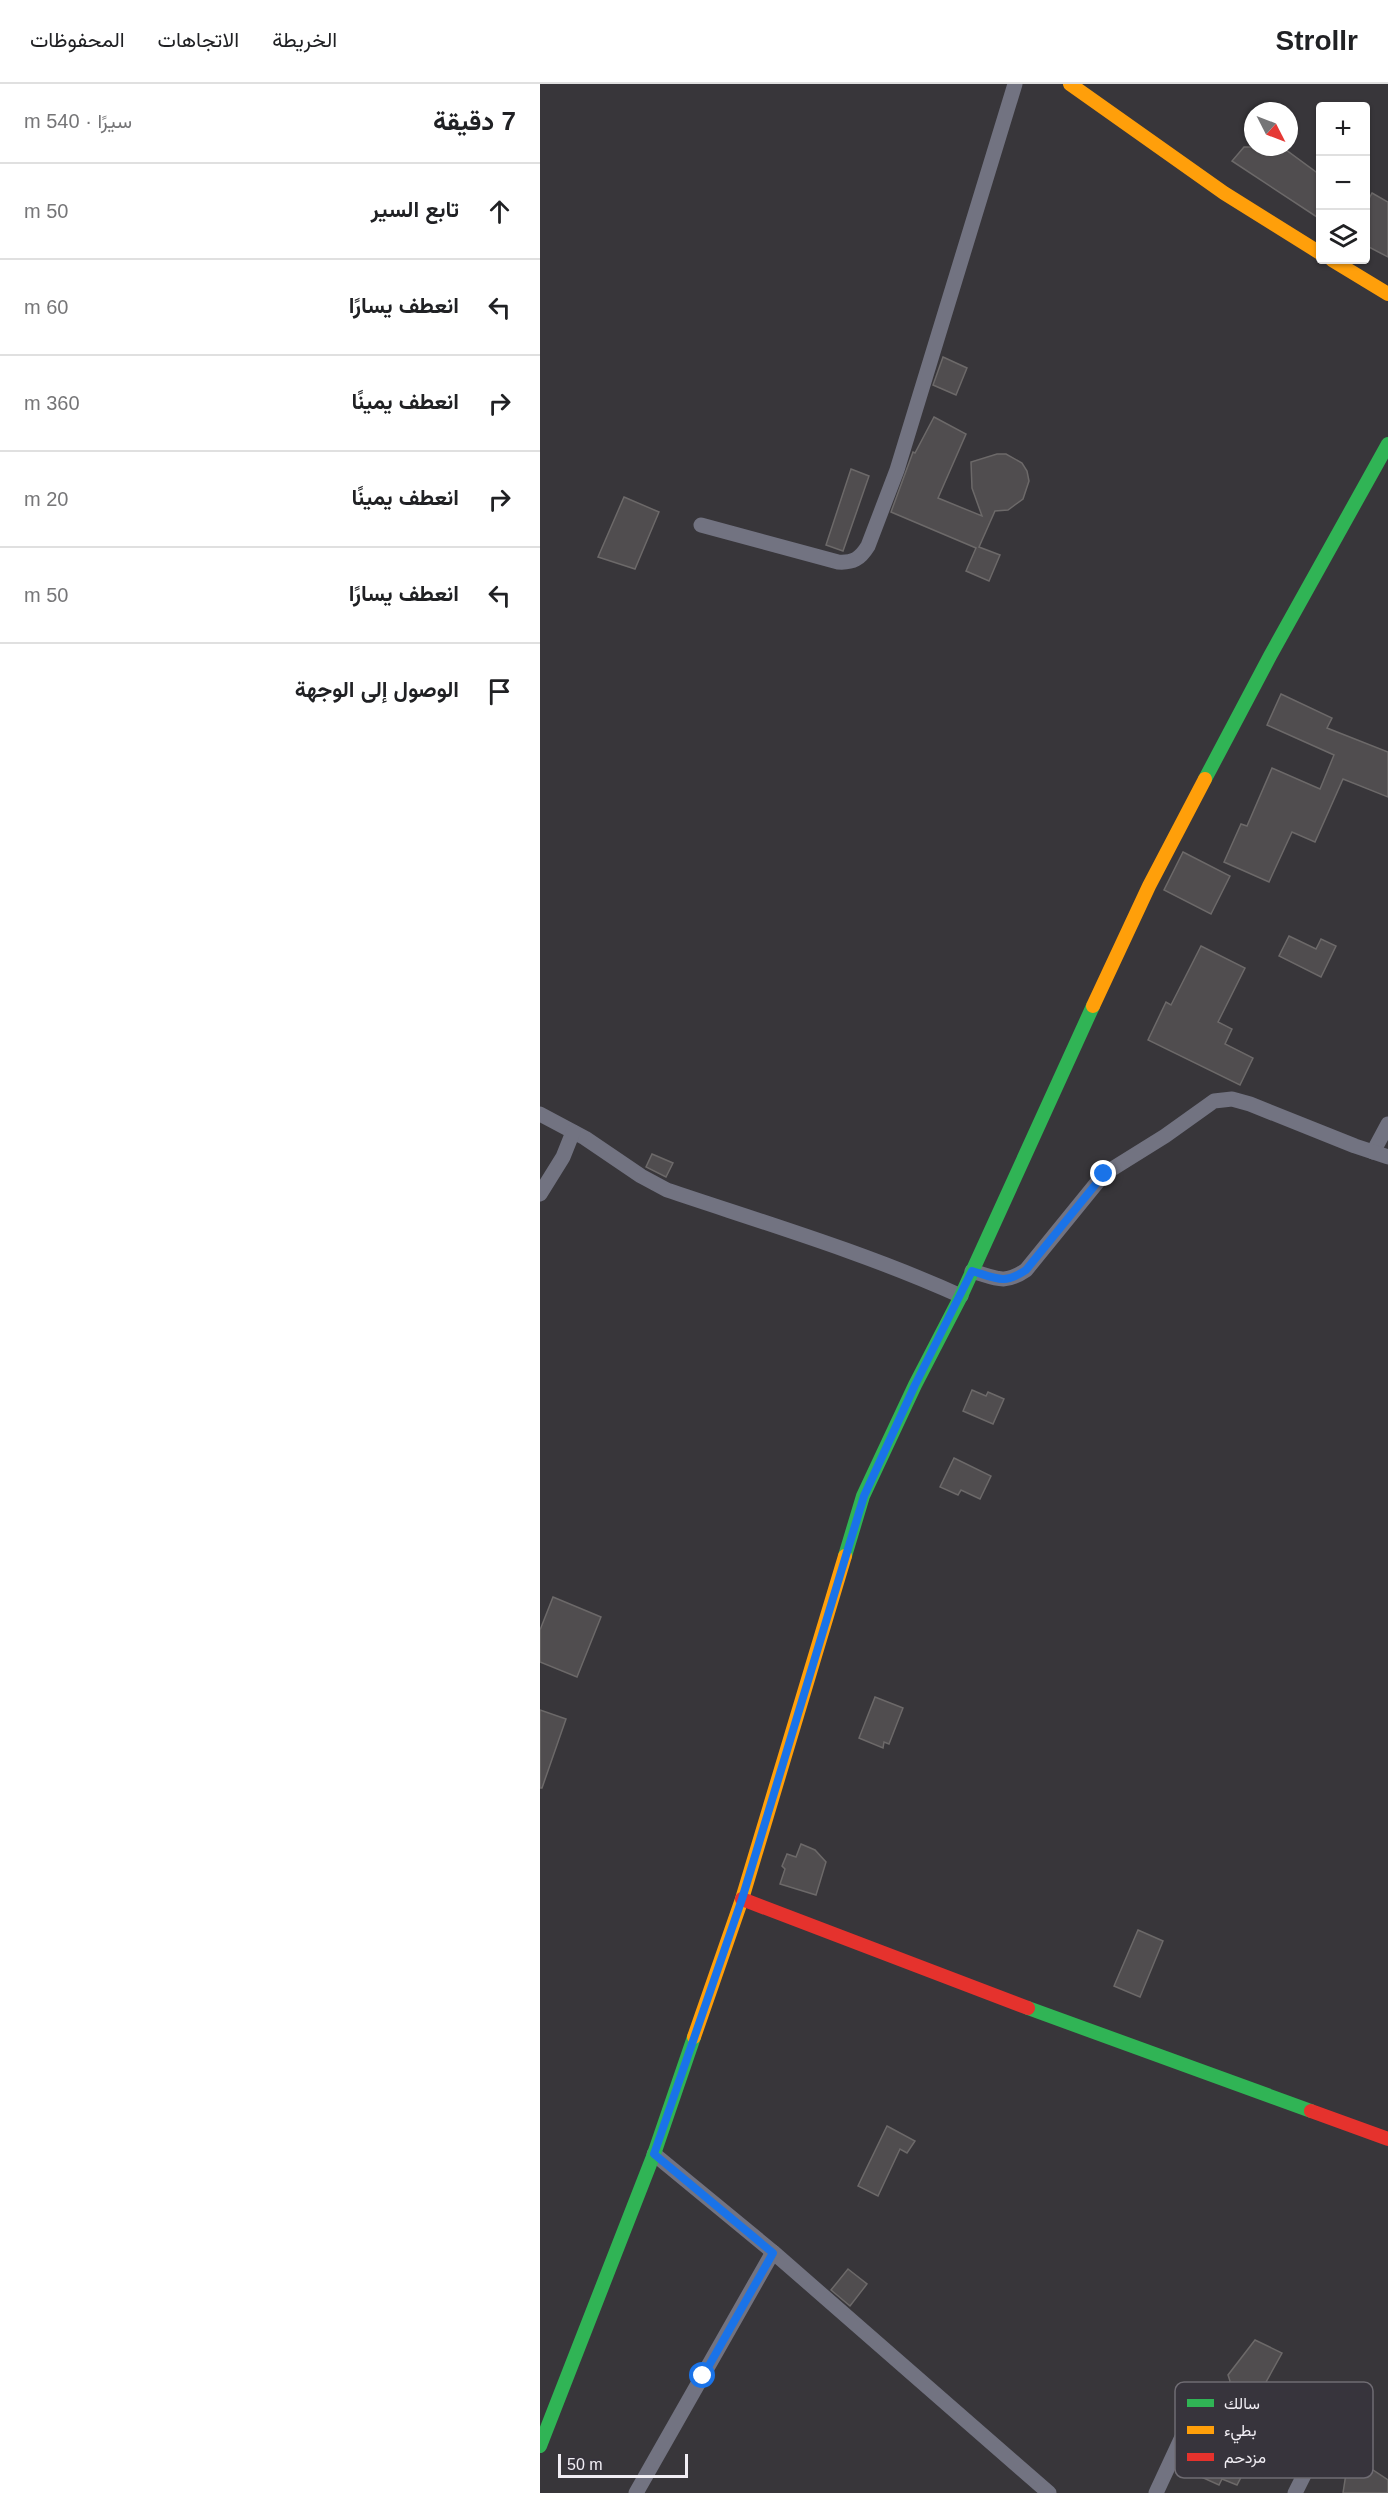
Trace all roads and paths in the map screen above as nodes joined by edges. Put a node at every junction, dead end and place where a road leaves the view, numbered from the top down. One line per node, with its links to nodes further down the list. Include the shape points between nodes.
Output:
1 (1015, 84): 7 (street, via 897,470 862,556 838,562)
2 (1070, 84): 3 (street, via 1261,217)
3 (1316, 251)
4 (1339, 264): 5 (street)
5 (1388, 294)
6 (1388, 444): 14 (street, via 1149,886)
7 (701, 525)
8 (540, 1114): 10 (street)
9 (1388, 1124): 11 (street)
10 (573, 1132): 13 (street); 15 (street, via 667,1190 861,1256)
11 (1373, 1152): 12 (street); 14 (street, via 1250,1104 1232,1099 1214,1101 1104,1174 1026,1270 1013,1279)
12 (1388, 1157)
13 (540, 1194)
14 (972, 1271): 15 (street)
15 (961, 1296): 16 (street, via 864,1496)
16 (742, 1899): 17 (street); 18 (street)
17 (1388, 2139)
18 (654, 2154): 19 (street); 20 (street)
19 (773, 2253): 23 (street); 24 (street)
20 (540, 2446)
21 (1175, 2452): 25 (street)
22 (1302, 2478): 26 (street)
23 (636, 2493)
24 (1049, 2493)
25 (1156, 2493)
26 (1295, 2493)

